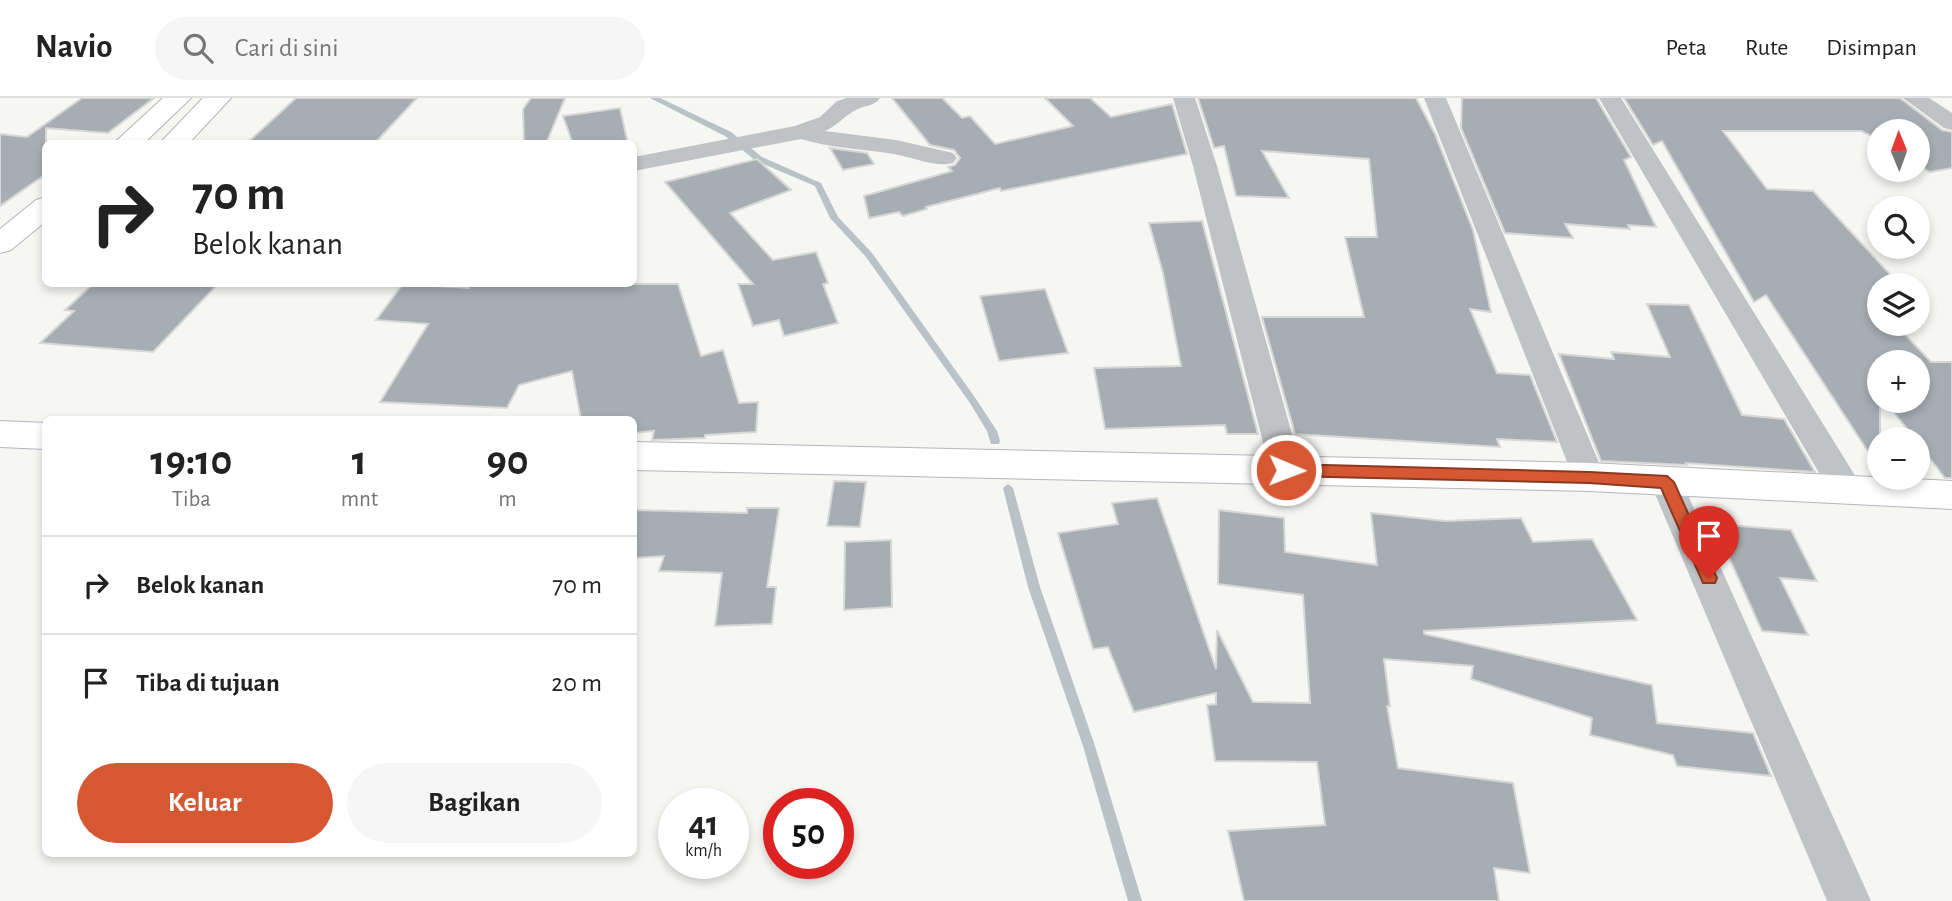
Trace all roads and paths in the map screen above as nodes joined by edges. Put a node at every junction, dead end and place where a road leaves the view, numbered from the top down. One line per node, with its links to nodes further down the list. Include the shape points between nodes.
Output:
1 (178, 98): 10 (main road)
2 (218, 98): 11 (main road)
3 (869, 98): 9 (street, via 845,106 828,122)
4 (1184, 98): 20 (street)
5 (1435, 98): 21 (street)
6 (1610, 98): 23 (street)
7 (1914, 98): 8 (street)
8 (1952, 123)
9 (801, 132): 12 (street); 13 (street)
10 (131, 140)
11 (176, 140)
12 (945, 158)
13 (637, 163)
14 (42, 211): 16 (main road)
15 (42, 241): 16 (main road)
16 (4, 258)
17 (0, 434): 18 (main road)
18 (42, 436)
19 (637, 456): 20 (main road)
20 (1286, 470): 21 (main road)
21 (1589, 477): 22 (main road)
22 (1667, 482): 23 (main road); 25 (street)
23 (1847, 491): 24 (main road)
24 (1952, 495)
25 (1849, 901)

